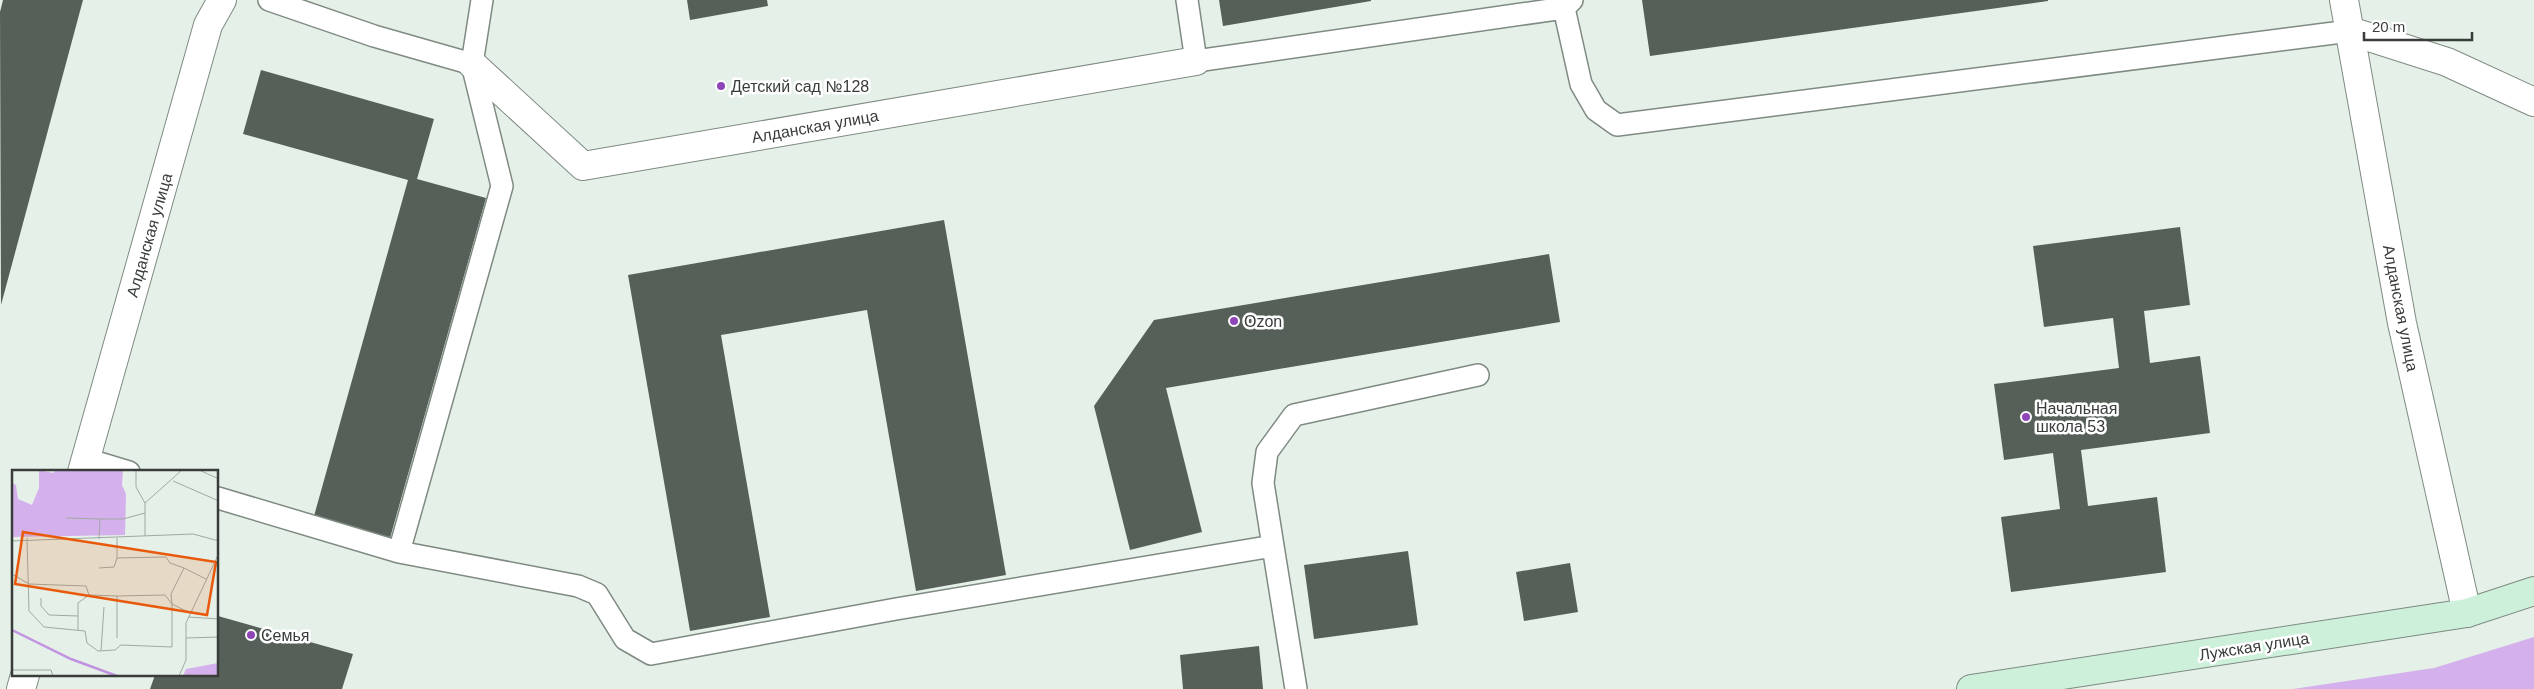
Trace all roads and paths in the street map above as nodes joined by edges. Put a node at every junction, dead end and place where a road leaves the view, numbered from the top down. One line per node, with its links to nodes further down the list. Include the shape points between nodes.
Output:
1 (222, 0): 12 (street, Алданская улица, via 208,25)
2 (269, 0): 9 (lane, via 374,36)
3 (482, 0): 9 (lane)
4 (1187, 0): 8 (lane)
5 (2344, 0): 7 (street, Алданская улица)
6 (1568, 4): 7 (lane, via 1581,84 1596,110 1617,125); 8 (lane)
7 (2350, 31): 10 (street, via 2447,62); 18 (street, Алданская улица, via 2402,323)
8 (1196, 61): 9 (street, Алданская улица, via 583,166)
9 (472, 64): 16 (lane, via 502,186)
10 (2534, 102)
11 (1478, 375): 15 (lane, via 1294,415 1267,452 1262,483)
12 (84, 465): 13 (lane)
13 (116, 470)
14 (219, 498): 16 (lane)
15 (1273, 546): 16 (lane, via 651,654 624,639 597,594 578,586); 21 (lane)
16 (399, 552)
17 (2534, 591): 18 (street, Лужская улица)
18 (2467, 613): 22 (street, Лужская улица)
19 (25, 676): 20 (street)
20 (21, 689)
21 (1296, 689)
22 (1971, 689)

